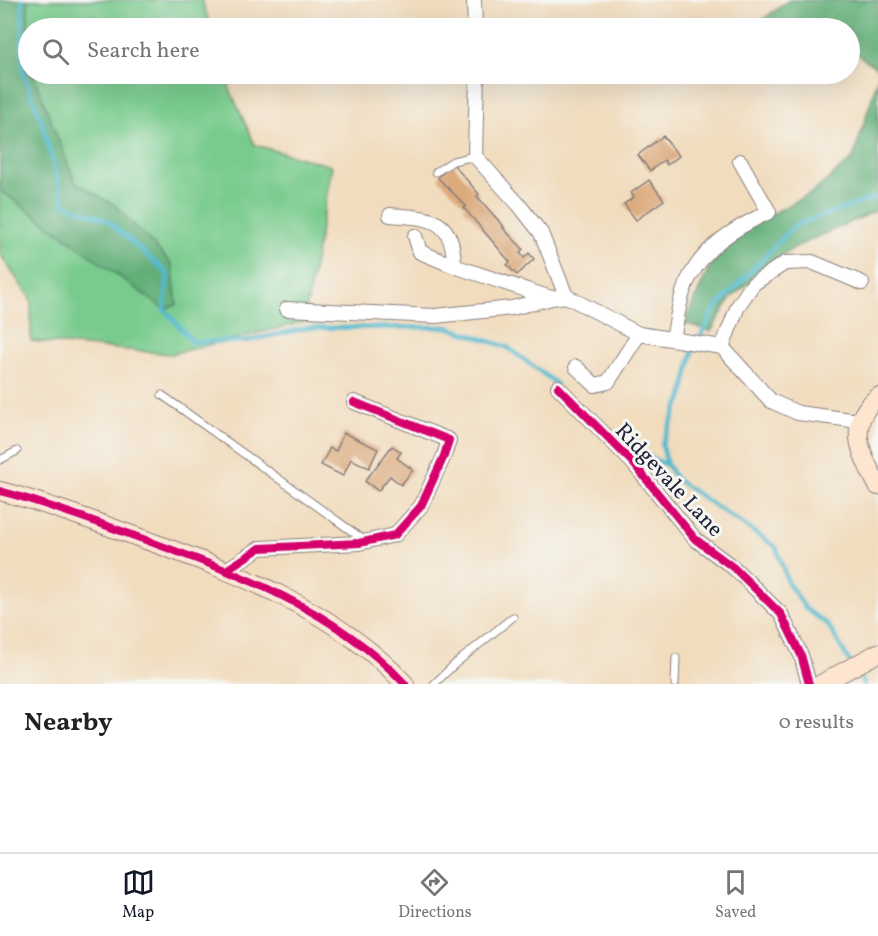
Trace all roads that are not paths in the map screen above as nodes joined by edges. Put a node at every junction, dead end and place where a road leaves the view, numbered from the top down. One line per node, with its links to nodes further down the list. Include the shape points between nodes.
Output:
1 (474, 0): 2 (street)
2 (475, 18)
3 (477, 84): 4 (street)
4 (475, 156): 6 (lane, via 453,161); 11 (street, via 541,233)
5 (740, 161): 15 (street, via 769,212 737,227 707,250 686,285)
6 (436, 172)
7 (390, 215): 9 (street, via 431,219 442,226 451,243)
8 (415, 236): 9 (street, via 420,252)
9 (454, 266): 12 (street)
10 (862, 283): 16 (street, via 813,262 785,263 753,284)
11 (566, 296): 12 (street); 14 (street)
12 (552, 298): 13 (street, via 512,308 435,316)
13 (287, 309)
14 (639, 334): 15 (street); 17 (street, via 608,382 595,385)
15 (673, 338): 16 (street)
16 (718, 346): 22 (street, via 771,401 798,413)
17 (576, 367)
18 (558, 387): 36 (street, Ridgevale Lane, via 633,463 695,539 734,568 781,614)
19 (162, 395): 27 (lane)
20 (878, 397): 22 (street)
21 (354, 402): 27 (street, via 449,440 420,506 395,535)
22 (859, 422): 25 (street, via 859,444)
23 (17, 451): 24 (lane)
24 (0, 460)
25 (878, 486)
26 (0, 491): 28 (street)
27 (366, 542): 28 (street, via 260,548)
28 (226, 570): 33 (street, via 304,607 363,644)
29 (513, 617): 34 (lane)
30 (875, 655): 32 (street)
31 (676, 658): 35 (lane)
32 (829, 680)
33 (405, 684)
34 (434, 684)
35 (675, 684)
36 (809, 684)

